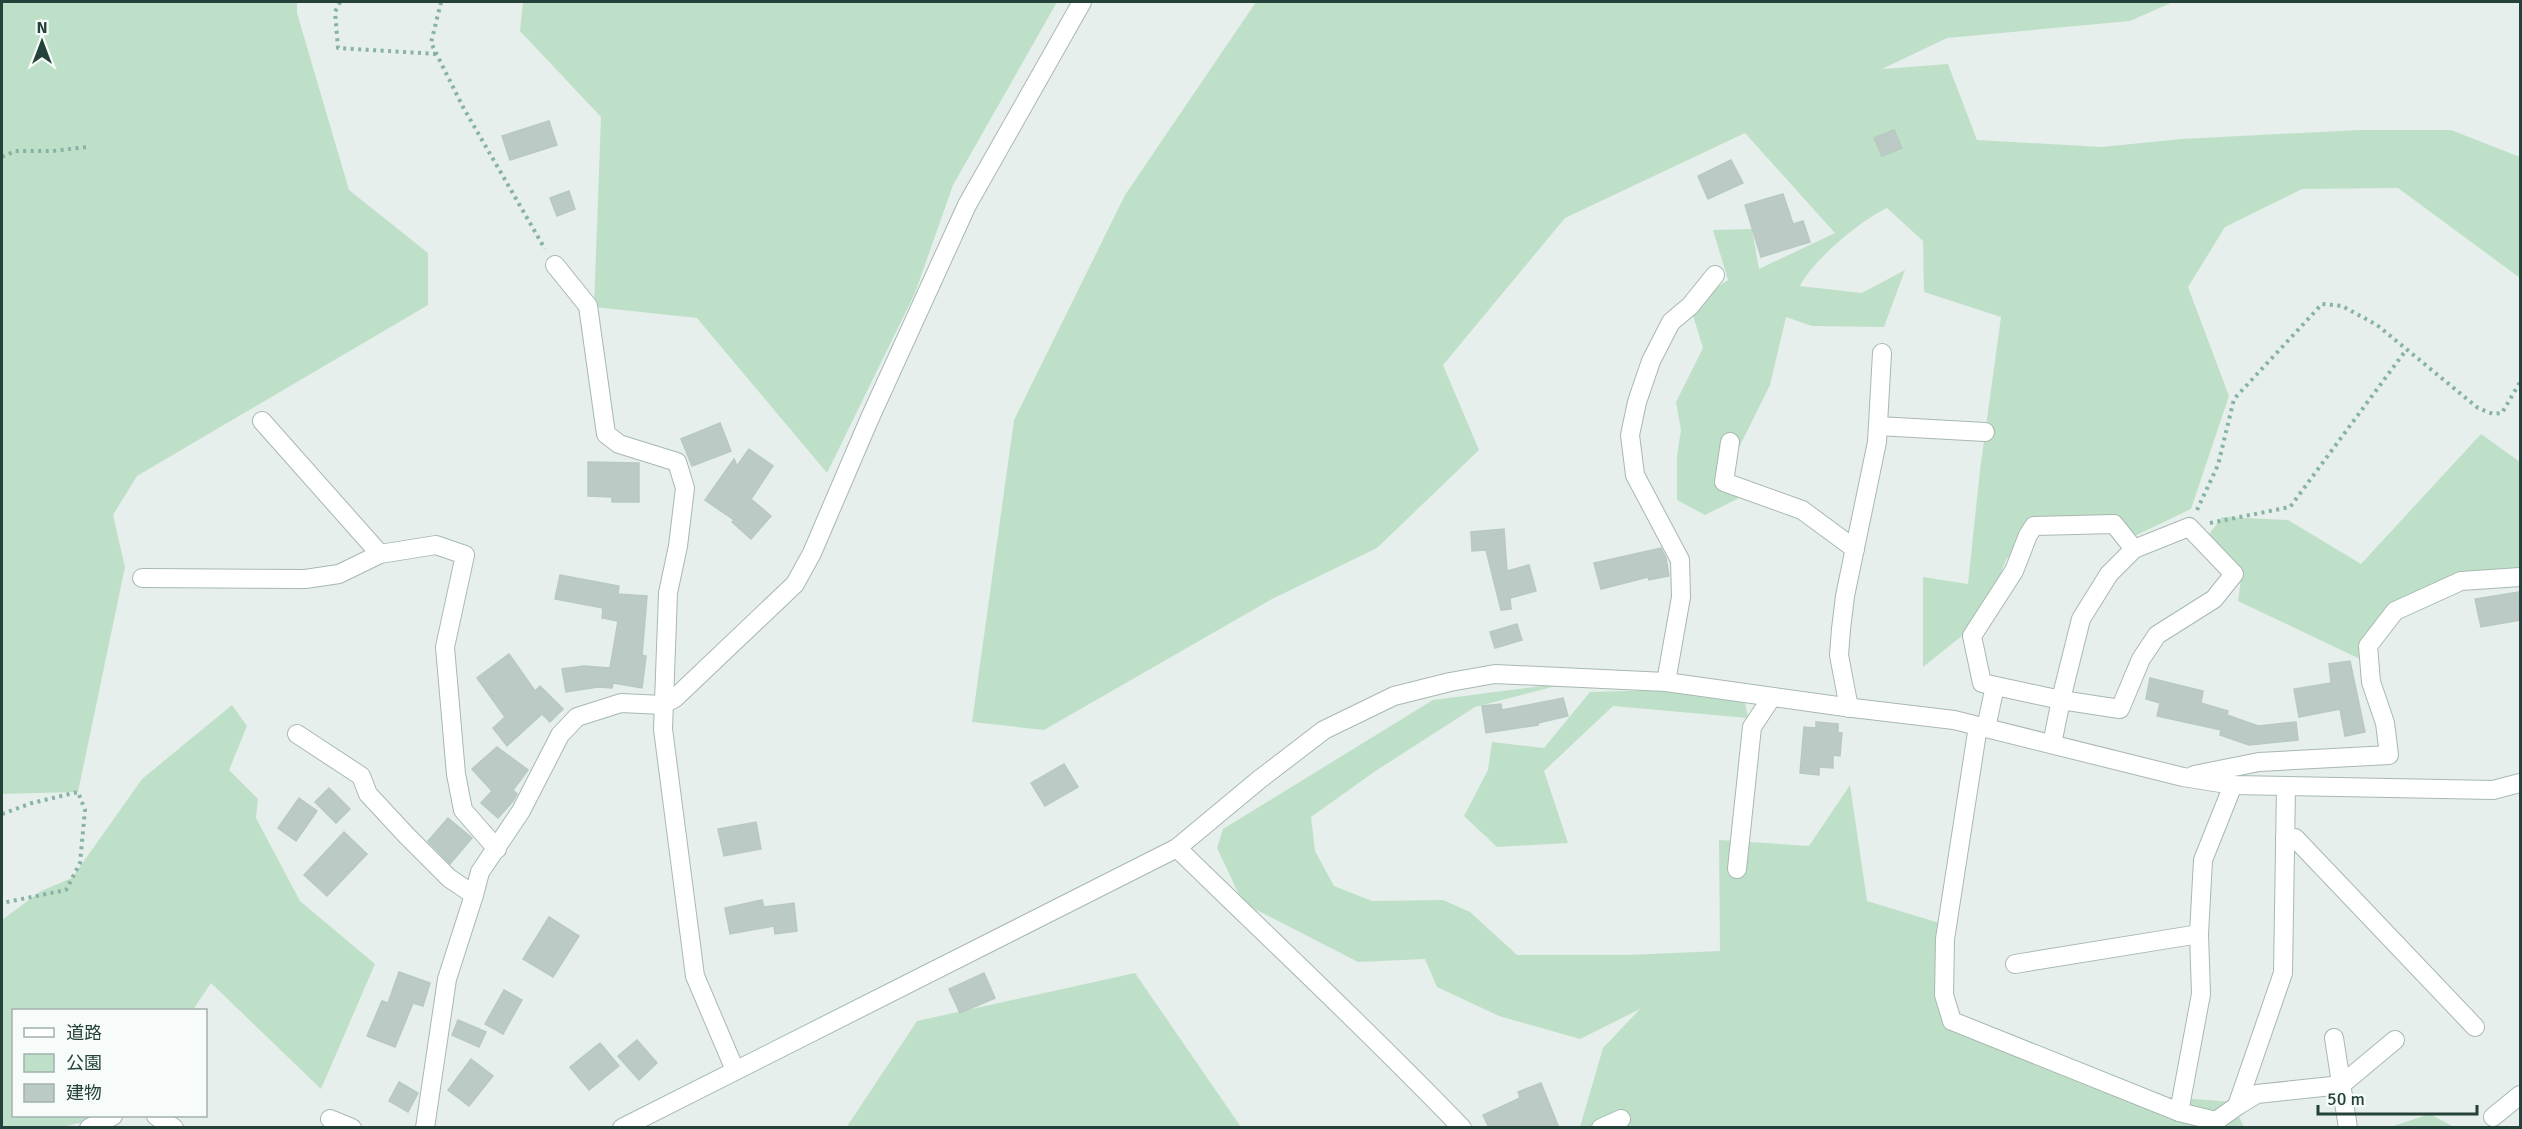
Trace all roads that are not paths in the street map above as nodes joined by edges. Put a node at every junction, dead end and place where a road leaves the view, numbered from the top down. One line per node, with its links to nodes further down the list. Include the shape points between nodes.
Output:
1 (1082, 2): 18 (street, via 967,205 795,584 675,698)
2 (555, 265): 18 (street, via 588,306 606,434 620,444 677,462 686,488 668,592)
3 (1714, 275): 14 (street, via 1690,306 1671,322 1651,361 1630,435 1635,476 1680,560 1681,597)
4 (1882, 353): 6 (street)
5 (262, 421): 11 (street)
6 (1878, 426): 7 (street); 9 (street)
7 (1985, 432)
8 (1730, 442): 9 (street, via 1724,482 1802,510)
9 (1855, 549): 19 (street, via 1839,655)
10 (2134, 549): 15 (street, via 2114,524 2034,526 2014,571 1972,636 1983,683); 17 (street, via 2109,574 2081,619); 17 (street, via 2189,527 2234,574 2214,599 2157,635 2141,659 2120,709)
11 (380, 554): 13 (street, via 339,574 305,579); 29 (street, via 436,545 465,555 445,647 456,774 463,810)
12 (2520, 577): 23 (street, via 2461,580 2395,610 2368,646 2371,682 2385,723 2389,755 2259,762)
13 (142, 578)
14 (1666, 682): 16 (street); 28 (street, via 1495,674 1394,696 1324,730)
15 (1995, 686): 17 (street); 20 (street)
16 (1772, 697): 19 (street); 30 (street, via 1752,727)
17 (2061, 700): 22 (street)
18 (662, 705): 29 (street, via 621,703 577,717 560,735); 37 (street, via 695,976)
19 (1849, 708): 20 (street)
20 (1982, 727): 22 (street); 41 (street, via 1945,939 1944,995 1952,1021)
21 (297, 734): 31 (street, via 361,776 368,794 449,878)
22 (2052, 744): 23 (street)
23 (2183, 777): 25 (street)
24 (2520, 783): 26 (street, via 2493,790)
25 (2233, 785): 26 (street); 32 (street, via 2203,860)
26 (2286, 787): 27 (street)
27 (2285, 839): 34 (street, via 2295,838); 40 (street, via 2283,973)
28 (1177, 848): 37 (street); 52 (street, via 1356,1019)
29 (497, 849): 31 (street, via 480,872)
30 (1737, 869)
31 (474, 895): 50 (street, via 447,979)
32 (2199, 934): 33 (street); 41 (street, via 2201,994)
33 (2015, 964)
34 (2475, 1027)
35 (2334, 1038): 38 (street)
36 (2395, 1040): 38 (street)
37 (735, 1070): 51 (street)
38 (2341, 1085): 40 (street, via 2257,1094); 54 (street)
39 (2520, 1095): 44 (street)
40 (2237, 1106): 41 (street, via 2216,1120)
41 (2179, 1112)
42 (111, 1117): 47 (street)
43 (158, 1117): 48 (street)
44 (2493, 1117)
45 (330, 1119): 49 (street)
46 (1621, 1119): 53 (street)
47 (89, 1128)
48 (174, 1128)
49 (352, 1128)
50 (425, 1128)
51 (622, 1128)
52 (1462, 1128)
53 (1601, 1128)
54 (2348, 1128)

